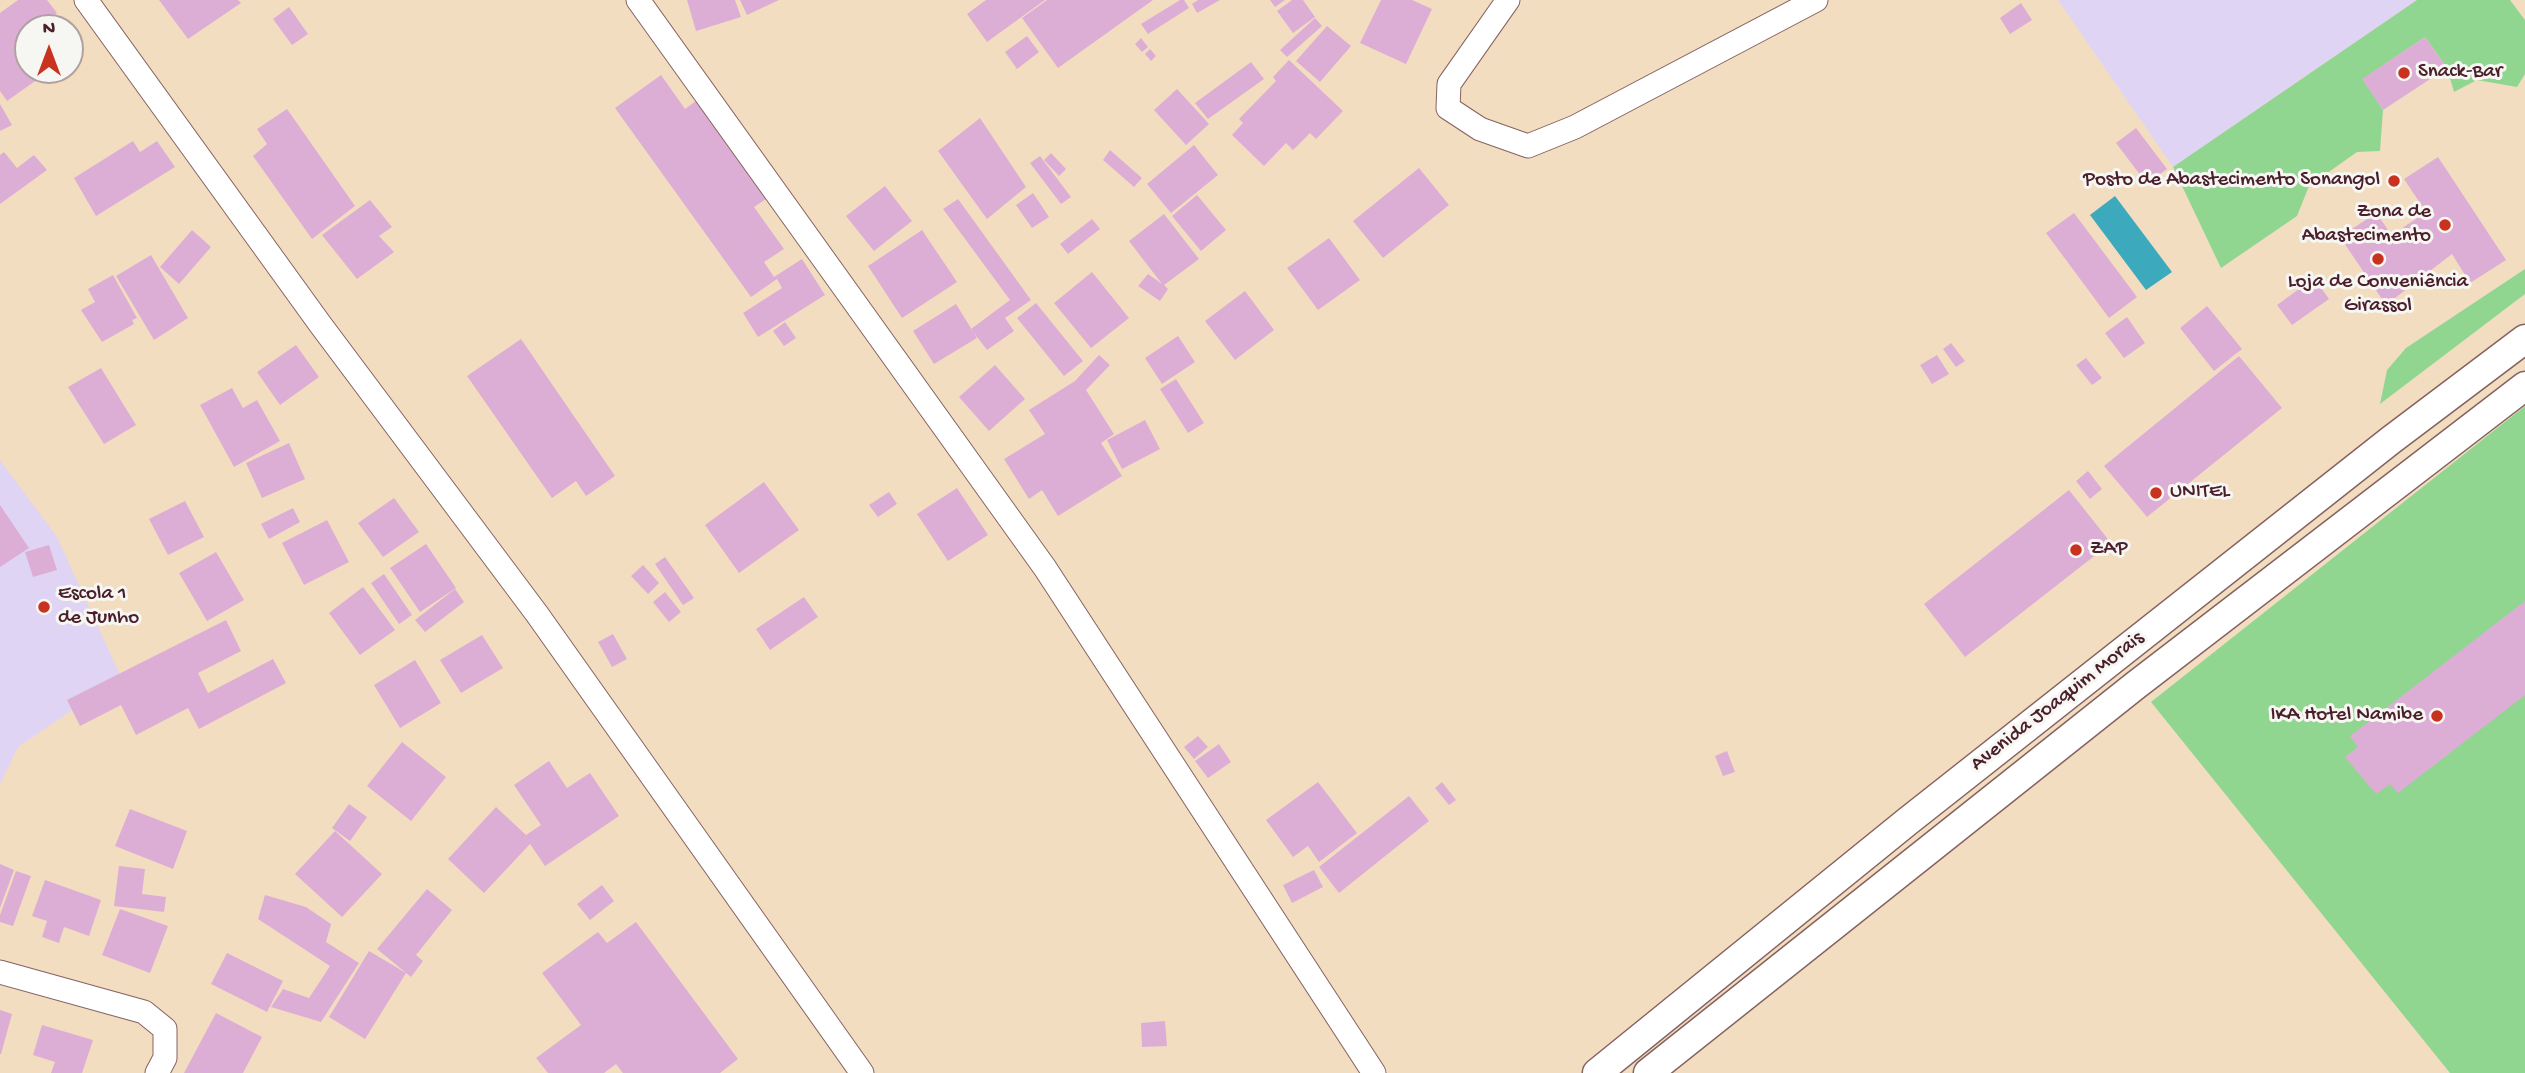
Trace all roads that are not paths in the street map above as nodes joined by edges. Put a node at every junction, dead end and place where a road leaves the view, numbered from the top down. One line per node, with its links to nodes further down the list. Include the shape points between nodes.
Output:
1 (86, 0): 9 (street, via 537,614)
2 (638, 0): 10 (street, via 1045,568)
3 (1508, 0): 4 (street, via 1450,84 1448,108 1480,129 1528,146 1575,127)
4 (1816, 0)
5 (2525, 339): 11 (street, Avenida Joaquim Morais, via 1919,812)
6 (2525, 386): 12 (street, Avenida Joaquim Morais, via 2136,685)
7 (0, 972): 8 (street, via 144,1012 165,1029 164,1058)
8 (157, 1073)
9 (862, 1073)
10 (1374, 1073)
11 (1597, 1073)
12 (1648, 1073)

